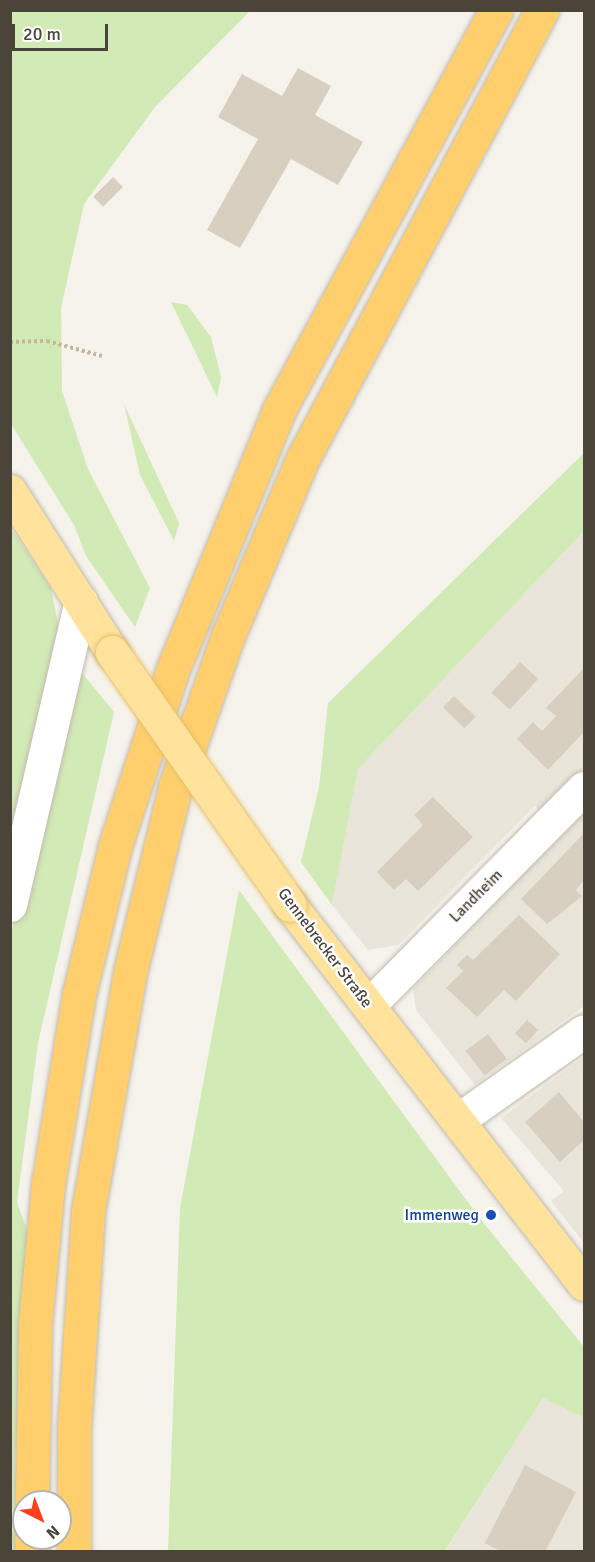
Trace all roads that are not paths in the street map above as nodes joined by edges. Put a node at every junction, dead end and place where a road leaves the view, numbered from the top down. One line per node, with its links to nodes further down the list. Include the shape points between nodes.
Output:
1 (496, 10): 11 (highway, via 280,408 177,659 115,846 79,994 48,1185 35,1325)
2 (543, 10): 12 (highway, via 303,458 228,636 176,787 127,983 90,1200 78,1332)
3 (10, 491): 4 (main road, Gennebrecker Straße)
4 (81, 601): 6 (street); 7 (main road, Gennebrecker Straße, bridge, via 112,652 290,905)
5 (585, 788): 7 (street, Landheim)
6 (10, 905)
7 (369, 1005): 9 (main road, Gennebrecker Straße)
8 (585, 1031): 9 (street)
9 (458, 1120): 10 (main road, Gennebrecker Straße)
10 (585, 1284)
11 (32, 1490)
12 (74, 1551)

